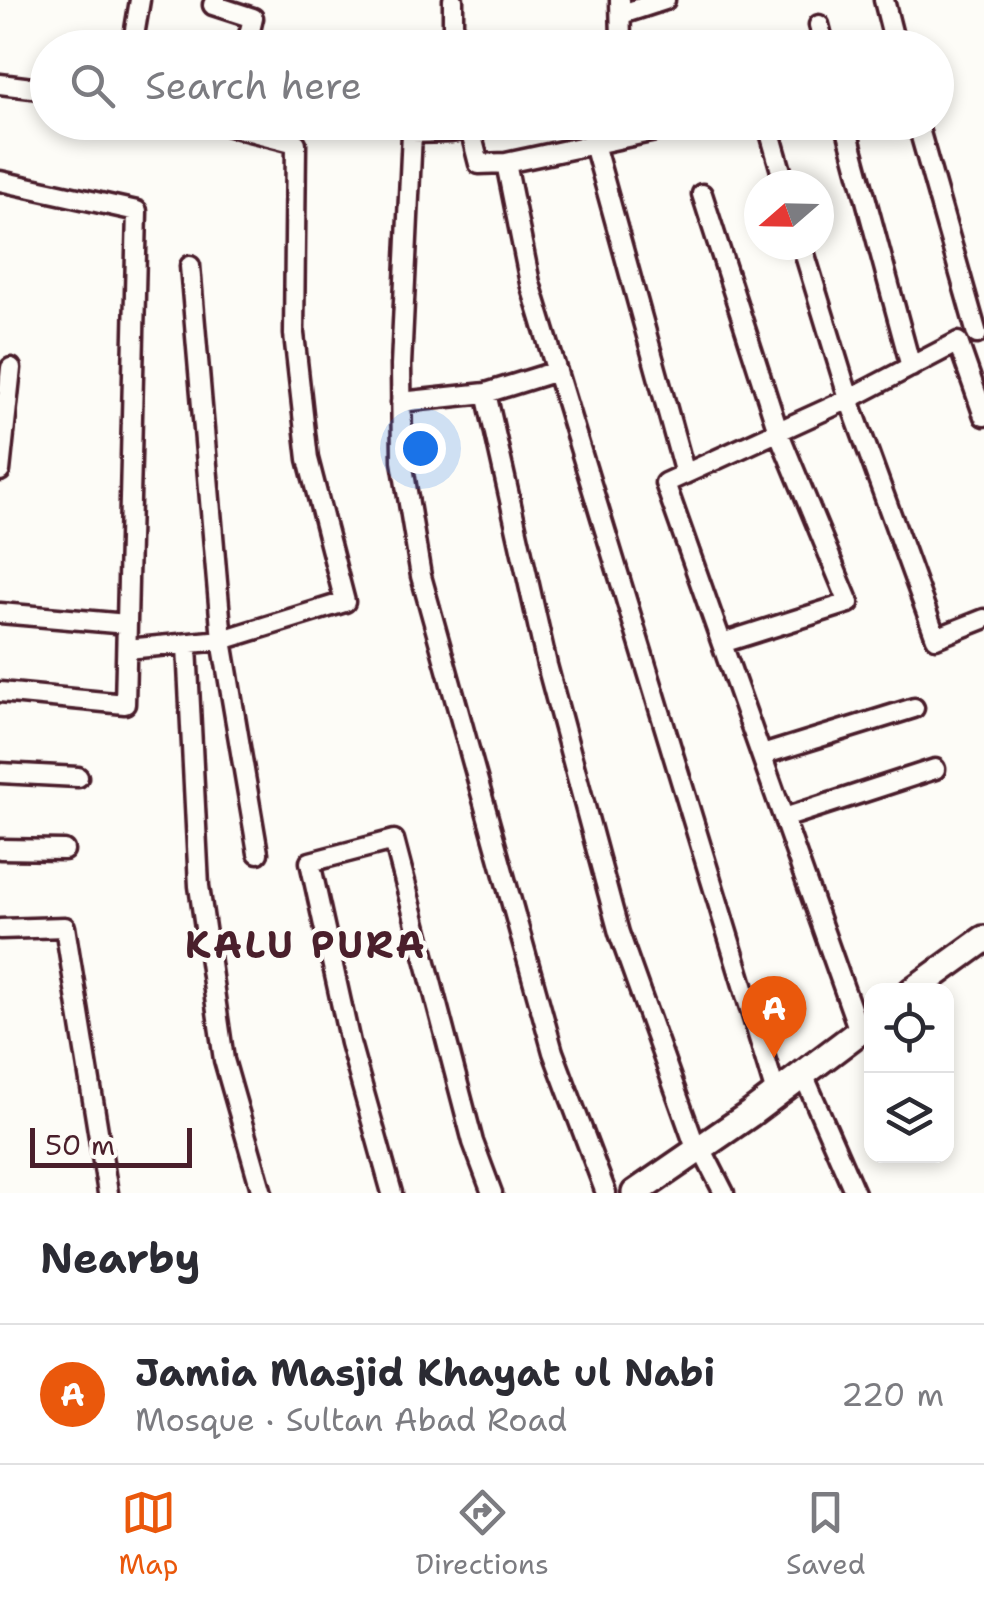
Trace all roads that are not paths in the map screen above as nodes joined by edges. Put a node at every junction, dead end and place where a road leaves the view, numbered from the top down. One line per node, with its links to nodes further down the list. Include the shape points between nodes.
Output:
1 (140, 0): 8 (street)
2 (216, 0): 9 (street, via 214,5 253,18)
3 (454, 0): 10 (street)
4 (665, 0): 6 (street)
5 (884, 0): 12 (street)
6 (621, 7)
7 (819, 25): 11 (street)
8 (135, 30)
9 (250, 30)
10 (453, 30)
11 (820, 30)
12 (892, 30)
13 (0, 84): 14 (street)
14 (30, 88)
15 (285, 140): 44 (street, via 296,143 294,334 308,459 344,602)
16 (412, 140): 36 (street)
17 (473, 140): 23 (street, via 479,164)
18 (613, 140): 22 (street)
19 (772, 140): 24 (street)
20 (850, 140): 31 (street)
21 (922, 140): 29 (street)
22 (594, 144): 23 (street); 40 (street)
23 (506, 163): 33 (street, via 530,283)
24 (781, 170)
25 (0, 181): 43 (street, via 137,211)
26 (702, 194): 38 (street)
27 (807, 260): 35 (street)
28 (190, 266): 44 (street)
29 (981, 333): 30 (street)
30 (958, 342): 31 (street); 37 (street)
31 (912, 367): 35 (street)
32 (11, 368): 39 (street)
33 (557, 371): 34 (street); 64 (street)
34 (486, 393): 36 (street); 65 (street, via 546,665 618,933)
35 (849, 400): 38 (street); 42 (street, via 936,638)
36 (401, 402): 71 (street, via 402,461 421,576 553,1052)
37 (984, 416)
38 (778, 432): 40 (street); 45 (street, via 849,604)
39 (0, 472)
40 (685, 474): 45 (street, via 665,482)
41 (0, 613): 43 (street)
42 (984, 619)
43 (127, 624): 47 (street)
44 (222, 640): 46 (street); 57 (street)
45 (722, 643): 50 (street)
46 (187, 646): 47 (street); 68 (street, via 199,886 224,1060)
47 (126, 649): 48 (street, via 126,704)
48 (0, 692)
49 (914, 708): 50 (street)
50 (762, 754): 54 (street)
51 (935, 769): 54 (street)
52 (0, 774): 53 (street)
53 (78, 777)
54 (784, 818): 61 (street)
55 (0, 849): 56 (street)
56 (64, 850)
57 (258, 853)
58 (0, 929): 67 (street, via 65,927)
59 (984, 939): 60 (street)
60 (922, 983)
61 (864, 1021)
62 (864, 1028): 63 (street)
63 (802, 1074): 64 (street); 73 (street)
64 (776, 1094): 65 (street)
65 (699, 1149): 66 (street); 72 (street)
66 (643, 1191)
67 (108, 1193)
68 (262, 1193)
69 (392, 1193): 70 (street, via 310,862 394,840)
70 (492, 1193)
71 (606, 1193)
72 (724, 1193)
73 (855, 1193)

